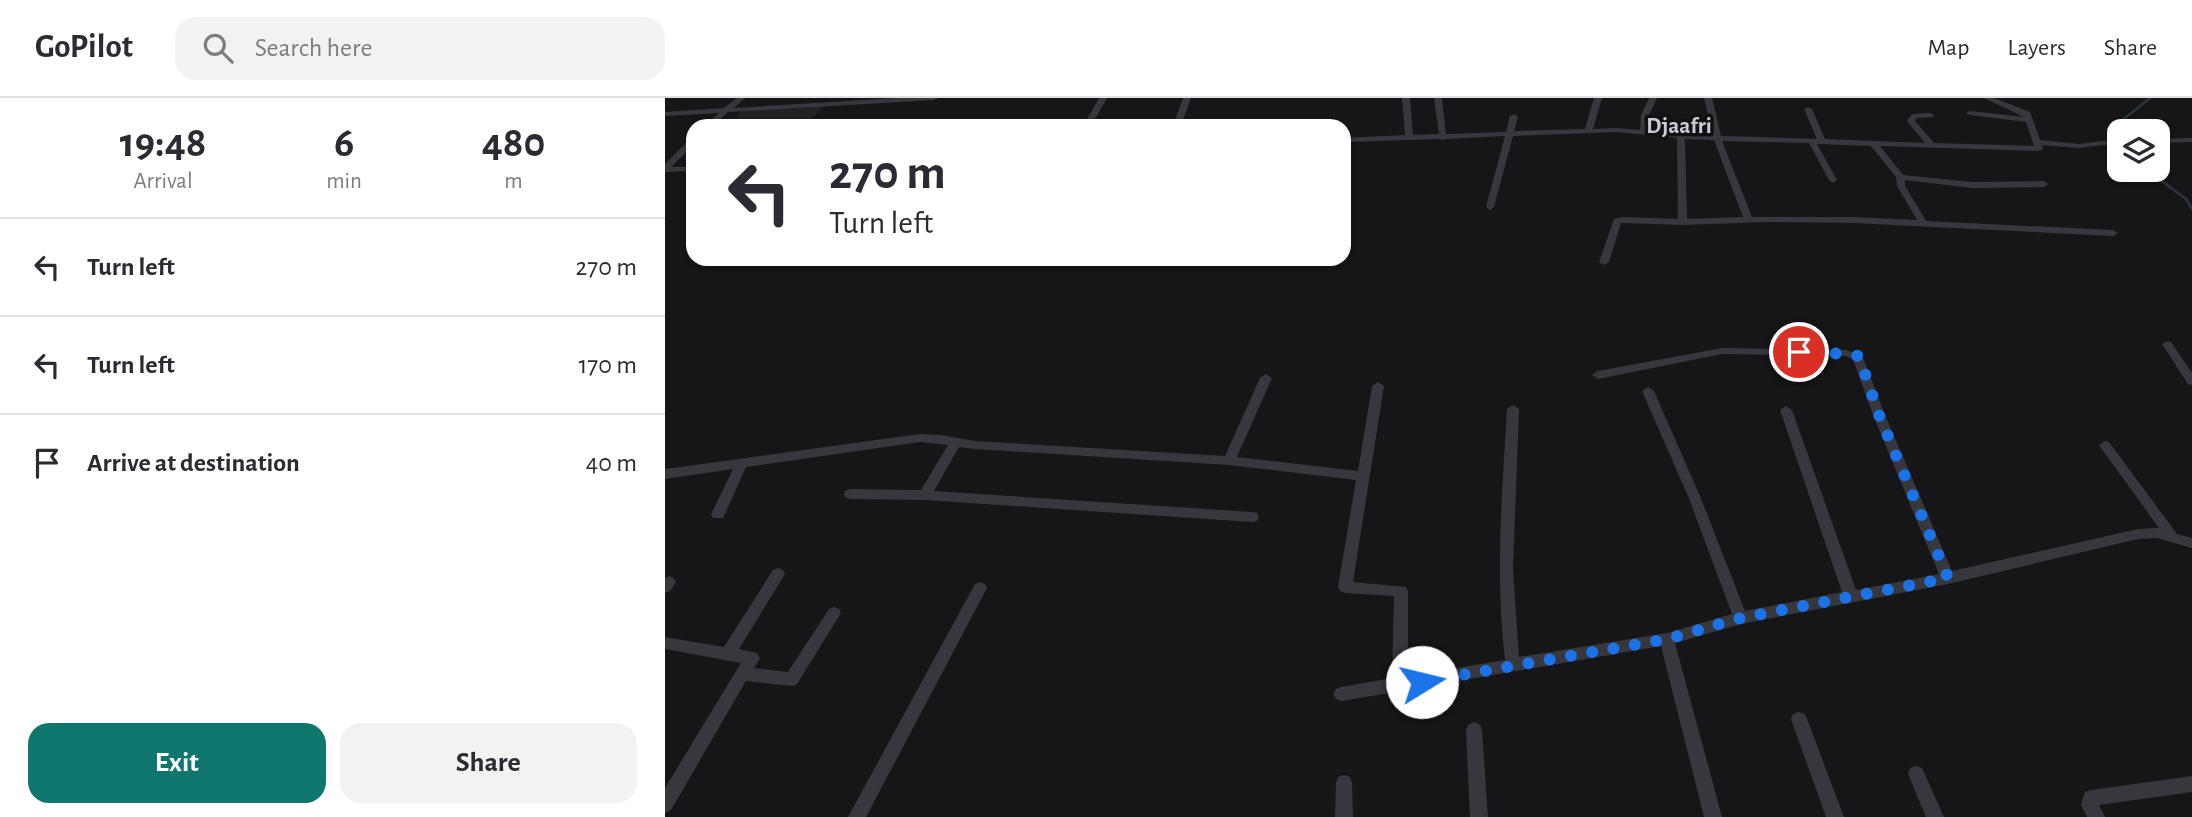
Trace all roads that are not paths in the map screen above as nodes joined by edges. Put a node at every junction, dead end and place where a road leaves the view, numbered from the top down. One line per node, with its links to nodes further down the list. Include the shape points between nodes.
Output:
1 (741, 98): 14 (street)
2 (830, 98): 12 (street)
3 (934, 98): 12 (street)
4 (1104, 98): 20 (street)
5 (1187, 98): 21 (street)
6 (1406, 98): 27 (street)
7 (1438, 98): 29 (street)
8 (1598, 98): 23 (street)
9 (1653, 98): 24 (street, via 1645,115)
10 (1708, 98): 28 (street)
11 (1988, 98): 22 (street, via 2023,111)
12 (820, 103): 14 (street)
13 (1808, 109): 33 (street)
14 (723, 111): 16 (street); 19 (street)
15 (1970, 113): 22 (street)
16 (665, 114)
17 (1930, 115): 37 (street, via 1915,116 1911,121)
18 (1514, 116): 25 (street)
19 (715, 119)
20 (1091, 119)
21 (1180, 119)
22 (2030, 120): 34 (street)
23 (1589, 130): 24 (street); 25 (street)
24 (1644, 133): 26 (street)
25 (1509, 135): 29 (street); 44 (street)
26 (1681, 136): 28 (street); 46 (street)
27 (1409, 137): 29 (street); 30 (street)
28 (1717, 137): 33 (street); 45 (street)
29 (1443, 138)
30 (1351, 140)
31 (2192, 140): 32 (street)
32 (2170, 141)
33 (1817, 142): 36 (street); 42 (street)
34 (2037, 142): 35 (street, via 2079,146); 37 (street, via 2039,149)
35 (2107, 142)
36 (1874, 144): 37 (street); 41 (street)
37 (1931, 145)
38 (686, 148): 40 (street)
39 (686, 169): 40 (street)
40 (665, 170)
41 (1900, 177): 43 (street, via 2006,186); 47 (street)
42 (1833, 180)
43 (2044, 184)
44 (1490, 207)
45 (1749, 220): 46 (street); 47 (street)
46 (1683, 222): 49 (street, via 1617,221)
47 (1924, 225): 48 (street)
48 (2113, 233)
49 (1604, 262)
50 (2167, 344): 53 (street)
51 (1598, 375): 71 (street, via 1722,351 1859,356)
52 (1266, 378): 60 (street)
53 (2192, 381)
54 (1378, 386): 63 (street)
55 (1648, 391): 75 (street)
56 (1513, 408): 79 (street, via 1504,583)
57 (1786, 410): 73 (street)
58 (956, 442): 60 (street); 61 (street, via 920,438); 65 (street)
59 (2105, 445): 68 (street)
60 (1229, 461): 63 (street)
61 (741, 464): 62 (street); 66 (street)
62 (665, 474)
63 (1363, 476): 81 (street, via 1345,587 1401,591)
64 (850, 494): 65 (street)
65 (925, 495): 67 (street)
66 (718, 514)
67 (1252, 517)
68 (2172, 536): 69 (street); 71 (street, via 2138,534)
69 (2192, 543)
70 (778, 574): 78 (street)
71 (1948, 578): 73 (street)
72 (980, 589): 89 (street)
73 (1851, 597): 75 (street)
74 (834, 613): 80 (street, via 792,679)
75 (1741, 618): 76 (street)
76 (1667, 639): 79 (street); 92 (street)
77 (665, 643): 78 (street)
78 (728, 654): 80 (street, via 752,658)
79 (1513, 666): 81 (street)
80 (741, 674): 88 (street)
81 (1400, 686): 82 (street)
82 (1341, 694)
83 (1799, 719): 93 (street)
84 (1474, 730): 91 (street)
85 (1916, 774): 94 (street)
86 (1344, 783): 90 (street)
87 (2192, 783): 95 (street, via 2091,798)
88 (666, 801)
89 (857, 817)
90 (1344, 817)
91 (1479, 817)
92 (1713, 817)
93 (1835, 817)
94 (1935, 817)
95 (2096, 817)

